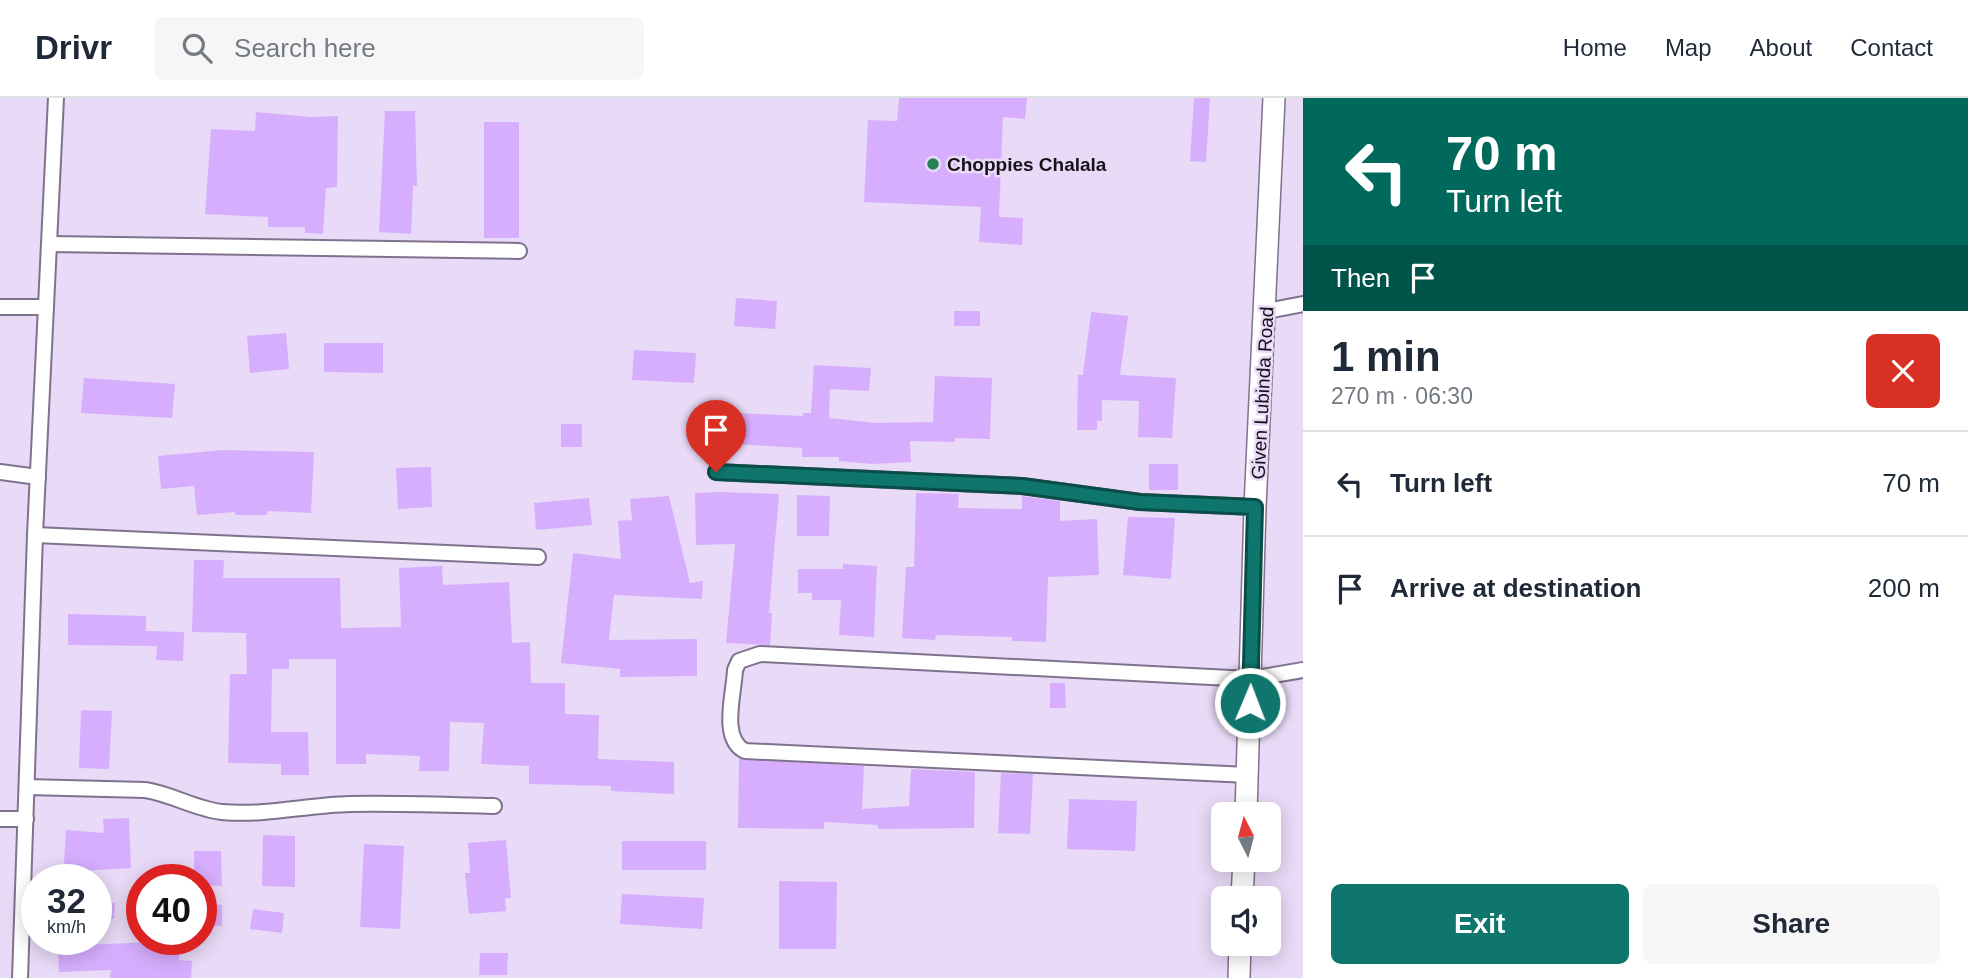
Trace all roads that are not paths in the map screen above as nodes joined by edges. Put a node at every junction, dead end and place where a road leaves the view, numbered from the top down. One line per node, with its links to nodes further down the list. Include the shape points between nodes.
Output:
1 (56, 98): 3 (street)
2 (1274, 98): 8 (street, Given Lubinda Road)
3 (49, 244): 4 (street); 7 (street)
4 (519, 251)
5 (1303, 304): 8 (street)
6 (0, 307): 7 (street)
7 (46, 307): 11 (street)
8 (1267, 311): 12 (street, Given Lubinda Road)
9 (0, 472): 11 (street)
10 (716, 472): 12 (street, via 1022,486 1140,502)
11 (38, 477): 13 (street)
12 (1255, 507): 16 (street, Given Lubinda Road)
13 (35, 535): 14 (street); 18 (street)
14 (538, 557)
15 (1303, 670): 16 (street)
16 (1250, 680): 17 (street, Given Lubinda Road); 17 (street, via 760,654 739,661 735,670 730,735 736,747 745,751)
17 (1248, 775): 19 (street, Given Lubinda Road)
18 (27, 787): 20 (street, via 145,790 225,812 349,804); 22 (street)
19 (1247, 802)
20 (494, 806)
21 (0, 819): 22 (street)
22 (26, 819): 24 (street)
23 (1240, 956): 25 (street)
24 (20, 978)
25 (1239, 978)

